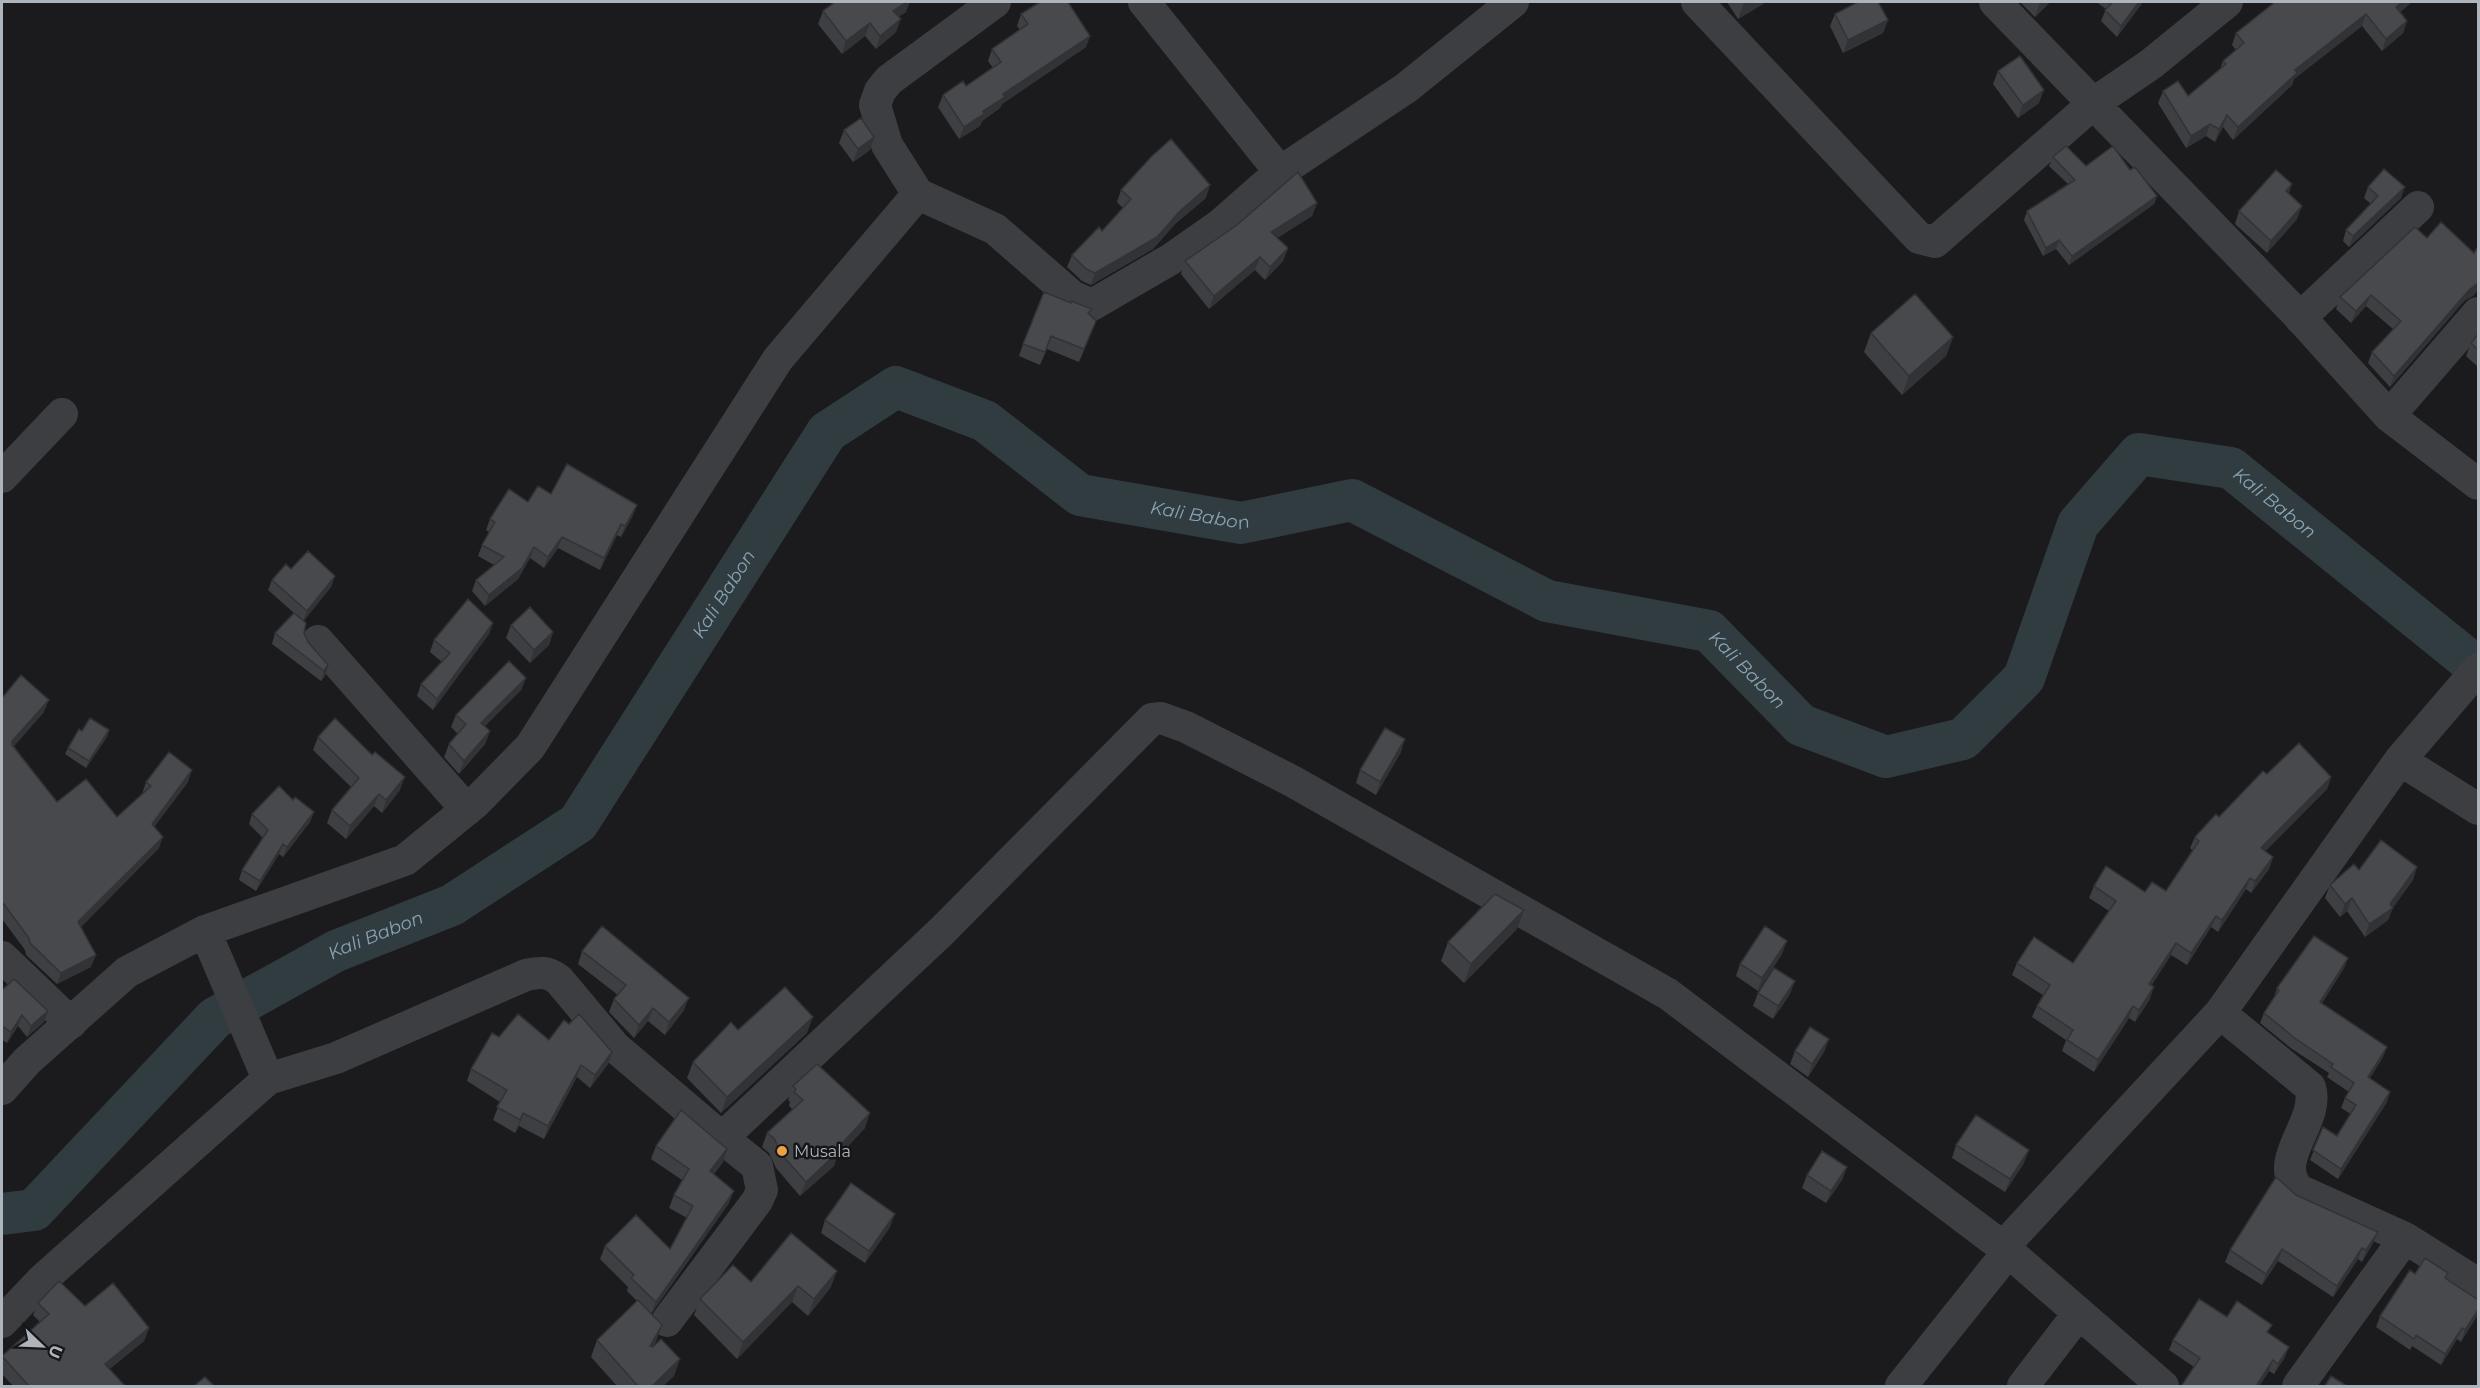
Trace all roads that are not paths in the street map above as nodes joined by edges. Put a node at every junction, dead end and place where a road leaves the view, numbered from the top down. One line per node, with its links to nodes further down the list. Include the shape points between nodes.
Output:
1 (995, 2): 9 (street, via 880,91 875,105 887,145)
2 (1144, 2): 8 (street)
3 (1513, 2): 8 (street, via 1406,88)
4 (1697, 2): 7 (street, via 1919,238 1927,242 1943,237 2001,181)
5 (1995, 2): 7 (street)
6 (2227, 2): 7 (street, via 2151,64)
7 (2094, 103): 12 (street)
8 (1280, 172): 9 (street, via 1221,224 1171,259 1092,305 1072,296 995,229)
9 (918, 194): 21 (street, via 778,359 530,747)
10 (2418, 207): 12 (street)
11 (2478, 313): 14 (street)
12 (2300, 318): 14 (street)
13 (62, 414): 15 (street)
14 (2389, 416): 16 (street)
15 (2, 477)
16 (2478, 484)
17 (318, 642): 21 (street)
18 (2478, 669): 19 (street)
19 (2400, 760): 20 (street); 24 (street)
20 (2478, 809)
21 (467, 810): 22 (street, via 405,860)
22 (209, 942): 25 (street, via 127,972); 26 (street)
23 (2, 957): 25 (street)
24 (2220, 1013): 29 (street, via 2310,1087 2312,1110 2292,1158 2291,1182 2299,1190); 30 (street)
25 (71, 1023): 27 (street)
26 (264, 1071): 28 (street, via 336,1058 525,975 550,973 615,1047); 33 (street)
27 (2, 1089)
28 (722, 1138): 30 (street, via 942,931 1152,719 1161,718 1292,781 1668,994); 32 (street, via 757,1166 762,1190)
29 (2405, 1238): 31 (street); 38 (street)
30 (2000, 1257): 35 (street); 37 (street)
31 (2478, 1284)
32 (667, 1321)
33 (2, 1322)
34 (2069, 1326): 36 (street)
35 (1901, 1386)
36 (2023, 1386)
37 (2163, 1386)
38 (2298, 1386)

